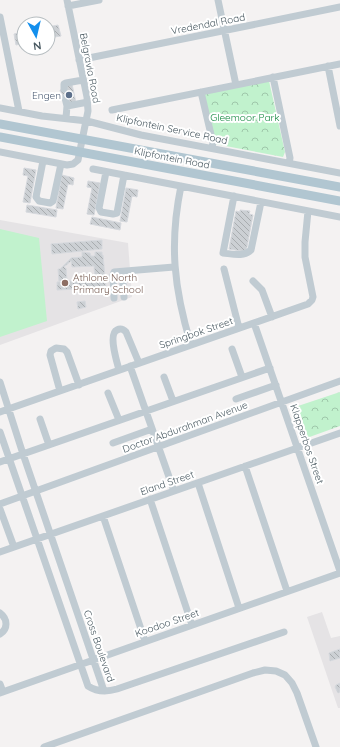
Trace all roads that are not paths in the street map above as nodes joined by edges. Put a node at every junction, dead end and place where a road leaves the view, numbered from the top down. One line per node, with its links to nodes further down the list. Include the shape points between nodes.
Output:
1 (94, 0): 3 (street)
2 (218, 0): 6 (street)
3 (67, 3): 7 (street, Belgravia Road)
4 (340, 7): 6 (street, Vredendal Road)
5 (0, 17): 20 (street)
6 (225, 31): 7 (street, Vredendal Road); 12 (street)
7 (79, 60): 11 (street, Belgravia Road)
8 (340, 64): 9 (street)
9 (328, 66): 10 (street); 24 (street)
10 (273, 78): 12 (street); 31 (street)
11 (83, 80): 13 (street, via 65,84); 16 (street, Belgravia Road)
12 (236, 85): 14 (street)
13 (64, 89)
14 (201, 92): 19 (street); 27 (street)
15 (66, 98): 17 (street)
16 (88, 102): 17 (street); 22 (street, Belgravia Road)
17 (67, 106): 21 (street)
18 (0, 108): 20 (street, Klipfontein Service Road)
19 (112, 110)
20 (20, 111): 21 (street, Klipfontein Service Road)
21 (66, 118): 22 (street, Klipfontein Service Road)
22 (86, 121): 26 (street, Belgravia Road); 27 (street, Klipfontein Service Road)
23 (0, 124): 26 (main road, Klipfontein Road)
24 (340, 126)
25 (0, 137): 28 (main road, Klipfontein Road)
26 (83, 139): 28 (street, Belgravia Road); 38 (main road, Klipfontein Road)
27 (212, 148): 31 (street, Klipfontein Service Road)
28 (80, 152): 32 (street, via 78,160 70,166); 40 (main road, Klipfontein Road)
29 (1, 153): 30 (street)
30 (43, 161): 32 (street); 32 (street, via 36,197 39,201 50,203 53,201)
31 (289, 163): 35 (street, Klipfontein Service Road)
32 (61, 164)
33 (93, 169): 34 (street)
34 (106, 172): 36 (street); 36 (street, via 100,212 117,212)
35 (340, 173)
36 (124, 175): 37 (street)
37 (181, 186): 39 (street); 44 (street, via 175,223)
38 (340, 187)
39 (234, 196): 41 (street); 41 (street, via 223,253 242,255 250,252)
40 (340, 201)
41 (261, 202): 42 (street)
42 (308, 212): 43 (street); 50 (street, Springbok Street, via 305,257 312,300 304,306)
43 (340, 217)
44 (174, 267): 46 (street); 53 (street)
45 (224, 269): 52 (street)
46 (126, 271): 48 (street); 49 (street, via 113,274)
47 (253, 280): 50 (street, via 262,290)
48 (124, 297)
49 (114, 298)
50 (272, 317): 51 (street, Springbok Street)
51 (254, 323): 52 (street, Springbok Street); 57 (street, Klapperbos Street)
52 (239, 328): 53 (street, Springbok Street)
53 (191, 345): 55 (street, Springbok Street)
54 (232, 349): 60 (street)
55 (139, 363): 56 (street, Springbok Street); 58 (street, via 126,332 117,330 113,340)
56 (130, 366): 58 (street, Springbok Street); 71 (street)
57 (270, 368): 60 (street); 64 (street, Klapperbos Street)
58 (120, 370): 63 (street, Springbok Street)
59 (164, 376): 68 (street)
60 (242, 377): 68 (street)
61 (340, 381): 69 (street, Doctor Abdurahman Avenue)
62 (0, 382): 70 (street, Cross Boulevard)
63 (78, 385): 65 (street, Springbok Street); 65 (street, via 67,352 56,348 50,355)
64 (276, 385): 67 (street); 69 (street, Klapperbos Street)
65 (60, 391): 70 (street, Springbok Street)
66 (108, 393): 74 (street)
67 (236, 399)
68 (173, 401): 71 (street)
69 (282, 402): 80 (street, Doctor Abdurahman Avenue); 81 (street, Klapperbos Street)
70 (8, 409): 72 (street, Springbok Street); 82 (street, Cross Boulevard)
71 (146, 410): 74 (street); 75 (street)
72 (0, 412)
73 (40, 419): 79 (street)
74 (119, 420): 79 (street)
75 (152, 429): 78 (street); 80 (street)
76 (0, 432): 83 (street, Cross Boulevard)
77 (340, 433): 81 (street, Eland Street)
78 (113, 443)
79 (49, 445): 82 (street)
80 (159, 447): 87 (street, Doctor Abdurahman Avenue); 88 (street)
81 (298, 448): 85 (street, Eland Street); 98 (street, Klapperbos Street)
82 (23, 454): 83 (street); 87 (street, Cross Boulevard)
83 (10, 459): 84 (street); 89 (street, Cross Boulevard)
84 (0, 462)
85 (245, 466): 86 (street, Eland Street); 99 (street)
86 (198, 483): 88 (street, Eland Street); 100 (street)
87 (36, 491): 89 (street, Doctor Abdurahman Avenue); 94 (street, Cross Boulevard)
88 (174, 491): 90 (street, Eland Street)
89 (23, 496): 91 (street, Doctor Abdurahman Avenue); 95 (street, Cross Boulevard)
90 (150, 499): 93 (street, Eland Street); 102 (street)
91 (0, 504)
92 (0, 509): 96 (street)
93 (103, 516): 94 (street, Eland Street); 105 (street)
94 (52, 534): 95 (street, Eland Street); 106 (street, Cross Boulevard)
95 (38, 539): 96 (street, Eland Street); 107 (street, Cross Boulevard)
96 (14, 547): 97 (street, Eland Street)
97 (0, 552)
98 (340, 572): 99 (street, Koodoo Street)
99 (287, 591): 100 (street, Koodoo Street)
100 (239, 608): 102 (street, Koodoo Street)
101 (0, 614): 104 (street, via 5,618 6,627)
102 (192, 625): 105 (street, Koodoo Street)
103 (284, 632): 109 (street, via 118,690)
104 (0, 634)
105 (145, 641): 106 (street, Koodoo Street)
106 (93, 660): 107 (street, Koodoo Street); 109 (street, Cross Boulevard)
107 (81, 664): 109 (street, Cross Boulevard, via 88,686); 110 (street, Koodoo Street)
108 (0, 684): 110 (street)
109 (104, 691)
110 (1, 692)
111 (44, 747): 112 (street, via 265,670 285,675 292,683)
112 (316, 747)

